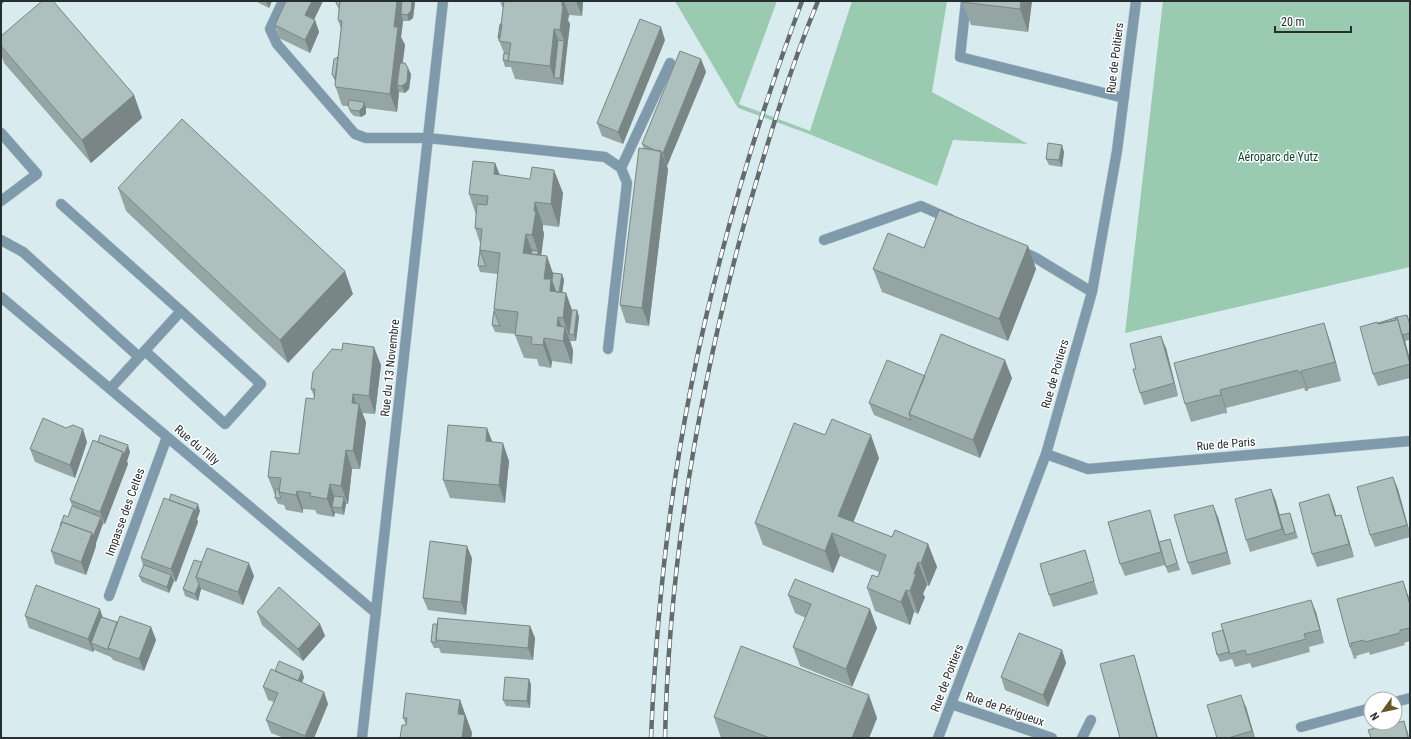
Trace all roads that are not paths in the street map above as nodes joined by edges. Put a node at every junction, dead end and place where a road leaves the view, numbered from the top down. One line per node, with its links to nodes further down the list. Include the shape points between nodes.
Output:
1 (283, 1): 8 (street, via 270,29 277,44 354,134 366,138)
2 (443, 1): 8 (street, Rue du 13 Novembre)
3 (966, 1): 6 (street, via 960,57)
4 (1136, 1): 6 (street, Rue de Poitiers)
5 (670, 63): 9 (street)
6 (1124, 98): 16 (street, Rue de Poitiers)
7 (1, 133): 10 (street, via 37,174)
8 (428, 138): 9 (street, via 605,158); 26 (street, Rue du 13 Novembre)
9 (621, 168): 19 (street, via 627,183)
10 (1, 201)
11 (61, 204): 18 (street)
12 (957, 222): 14 (street, via 921,206)
13 (1, 240): 20 (street, via 23,252)
14 (824, 240)
15 (1007, 245): 16 (street, via 1036,258)
16 (1092, 292): 24 (street, Rue de Poitiers)
17 (1, 298): 21 (street, Rue du Tilly)
18 (180, 312): 20 (street); 20 (street, via 261,384 256,390 225,424)
19 (608, 349)
20 (142, 354): 21 (street)
21 (110, 390): 22 (street, Rue du Tilly)
22 (167, 437): 25 (street, Impasse des Celtes); 26 (street, Rue du Tilly)
23 (1410, 441): 24 (street, Rue de Paris, via 1088,469)
24 (1046, 454): 27 (street, Rue de Poitiers)
25 (109, 596)
26 (376, 613): 31 (street, Rue du 13 Novembre)
27 (951, 704): 32 (street, Rue de Poitiers); 33 (street, Rue de Périgueux)
28 (1363, 710): 30 (street)
29 (1091, 720): 34 (street)
30 (1301, 727)
31 (362, 738)
32 (938, 738)
33 (1052, 738)
34 (1082, 738)

